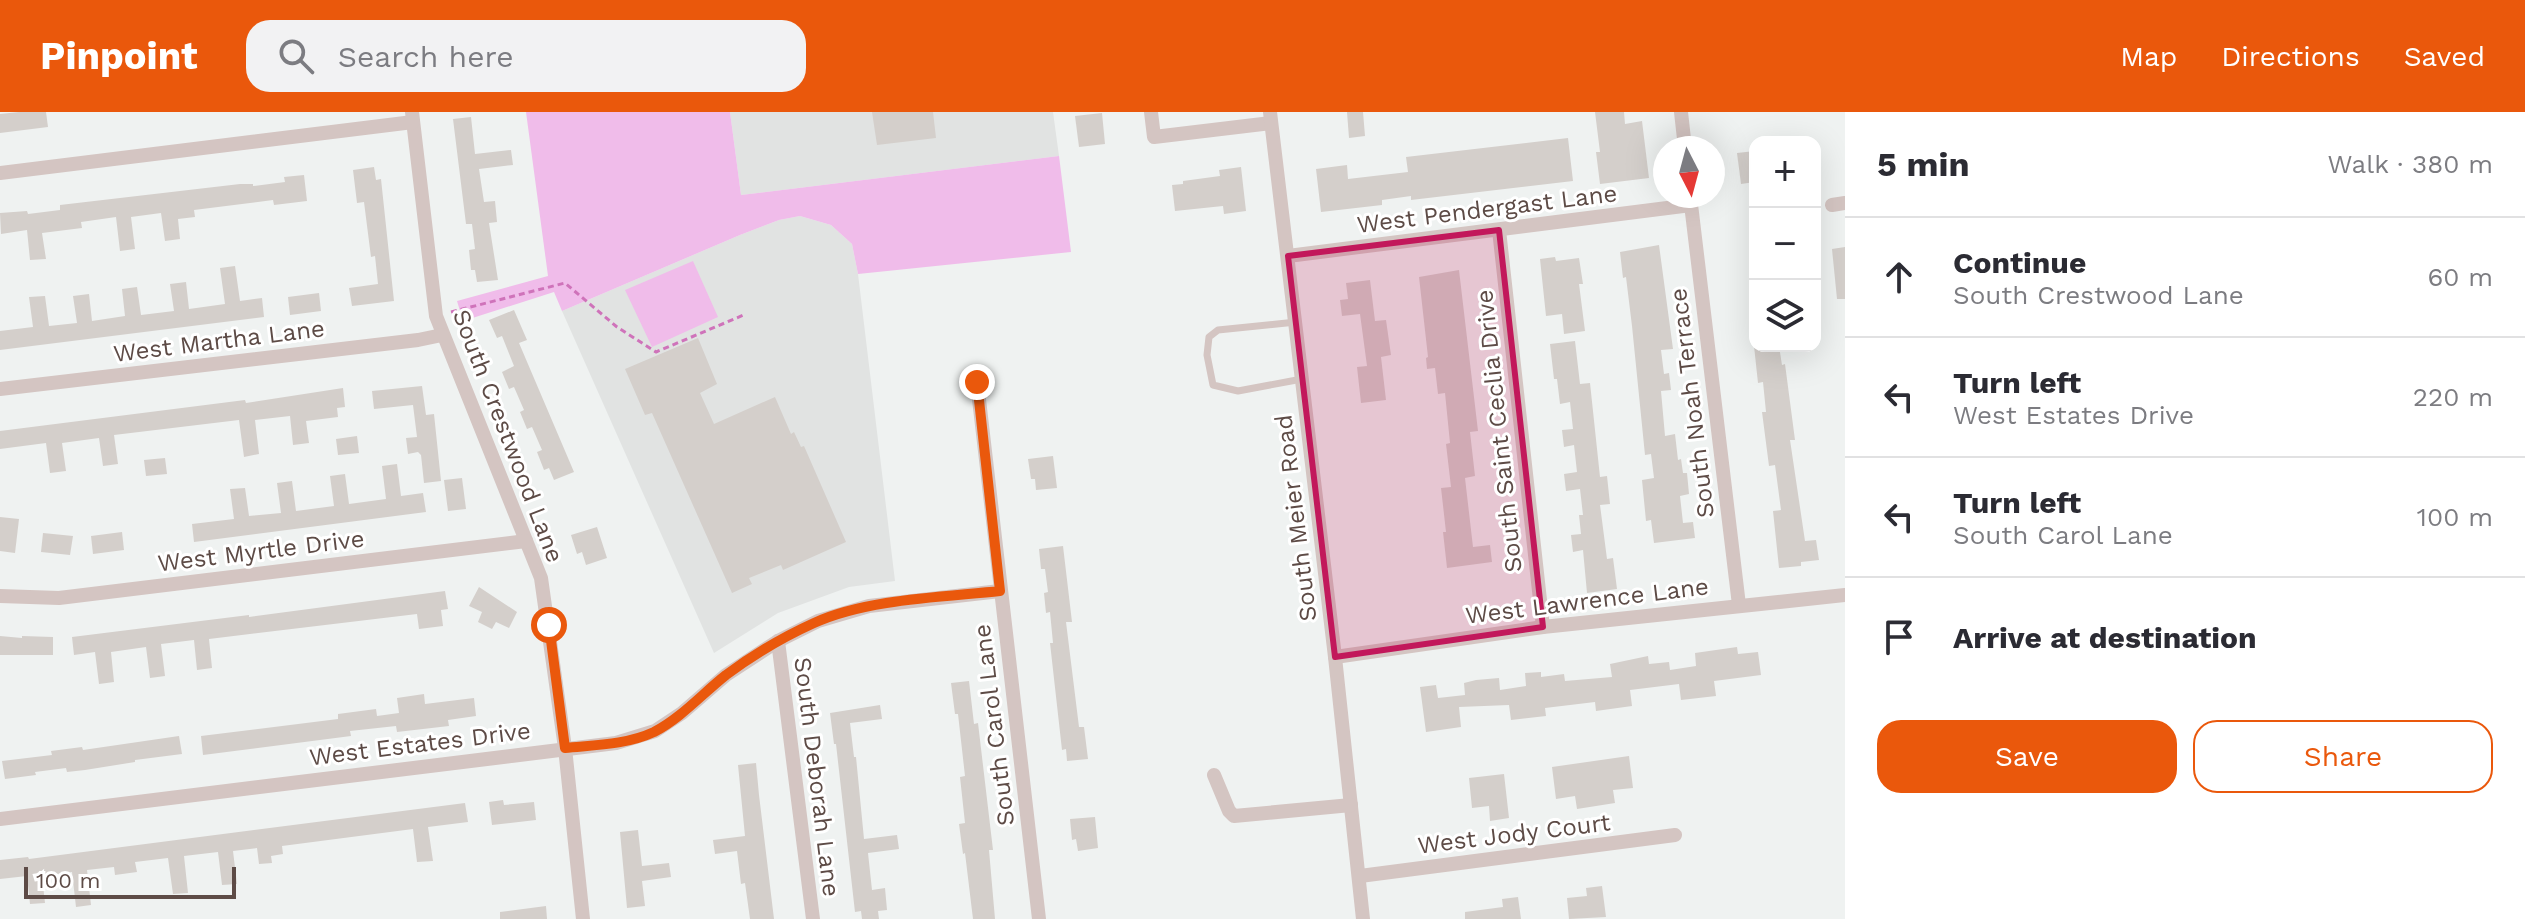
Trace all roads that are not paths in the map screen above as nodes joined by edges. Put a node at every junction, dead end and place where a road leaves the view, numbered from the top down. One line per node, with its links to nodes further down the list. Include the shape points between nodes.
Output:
1 (1151, 112): 4 (street, via 1154,137)
2 (1681, 112): 5 (street)
3 (413, 117): 6 (street); 12 (street, South Crestwood Lane)
4 (1271, 118): 10 (street, South Meier Road)
5 (1684, 136)
6 (0, 173)
7 (1653, 206): 9 (street, West Pendergast Lane)
8 (1691, 208): 20 (street, South Noah Terrace)
9 (1499, 230): 10 (street, West Pendergast Lane); 21 (street, South Saint Ceclia Drive)
10 (1288, 256): 11 (street, South Meier Road)
11 (1296, 322): 13 (street, South Meier Road); 13 (lane, via 1218,330 1209,337 1207,355 1213,385 1238,391)
12 (442, 335): 15 (street, West Martha Lane); 16 (street, South Crestwood Lane)
13 (1302, 379): 23 (street, South Meier Road)
14 (977, 382): 17 (street, South Carol Lane)
15 (0, 389)
16 (526, 541): 19 (street, West Myrtle Drive, via 59,598); 24 (street, South Crestwood Lane, via 541,578)
17 (1000, 591): 22 (street, West Estates Drive, via 869,606 818,621); 32 (street, South Carol Lane)
18 (1845, 595): 20 (street, West Lawrence Lane)
19 (0, 596)
20 (1739, 605): 21 (street, West Lawrence Lane)
21 (1543, 627): 23 (street, West Lawrence Lane)
22 (778, 641): 24 (street, West Estates Drive, via 655,731 616,743); 31 (street, South Deborah Lane)
23 (1335, 657): 26 (street, South Meier Road)
24 (565, 748): 27 (street, West Estates Drive); 30 (street, South Crestwood Lane)
25 (1214, 775): 26 (street, via 1234,816)
26 (1351, 805): 29 (street, South Meier Road)
27 (0, 819)
28 (1675, 835): 29 (street, West Jody Court)
29 (1360, 876): 33 (street, South Meier Road)
30 (583, 919)
31 (813, 919)
32 (1039, 919)
33 (1363, 919)

